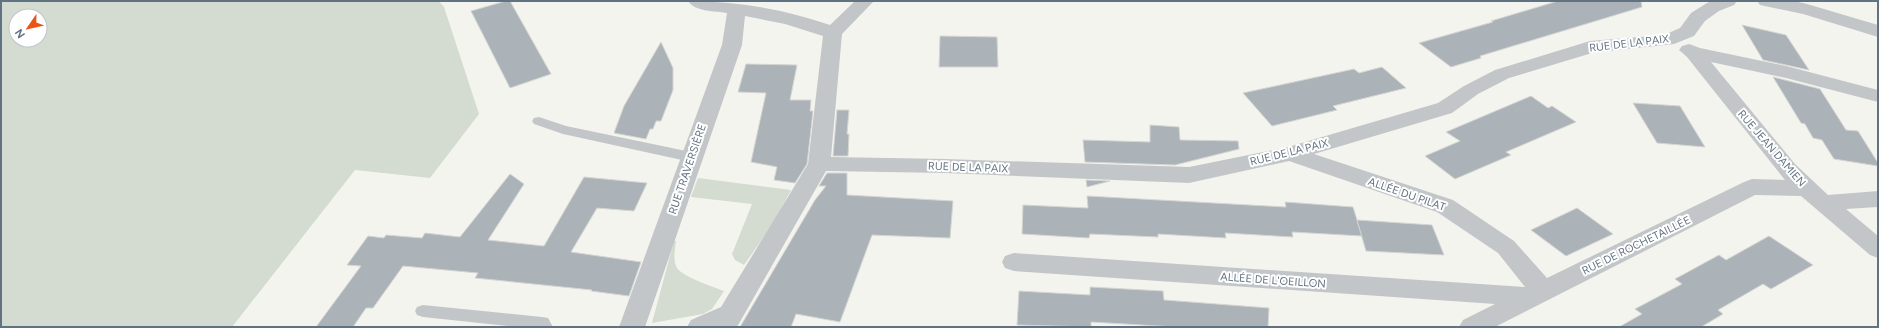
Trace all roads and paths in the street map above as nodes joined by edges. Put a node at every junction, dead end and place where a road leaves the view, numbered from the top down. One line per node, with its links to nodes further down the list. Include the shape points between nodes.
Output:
1 (697, 1): 5 (street)
2 (865, 1): 7 (street)
3 (1728, 1): 8 (street, RUE DE LA PAIX, via 1698,17 1687,32)
4 (1766, 1): 6 (street, via 1807,9)
5 (737, 10): 7 (street, via 781,16 809,23); 13 (street, RUE TRAVERSIÈRE, via 732,45)
6 (1878, 31)
7 (833, 33): 14 (street)
8 (1667, 40): 9 (street, RUE JEAN DAMIEN); 12 (street, RUE DE LA PAIX, via 1590,47 1502,74 1471,90 1445,108)
9 (1694, 53): 10 (street, RUE JEAN DAMIEN, via 1746,62); 15 (street, RUE JEAN DAMIEN, via 1764,143)
10 (1878, 96)
11 (539, 121): 13 (lane, via 563,130)
12 (1290, 154): 14 (street, RUE DE LA PAIX, via 1189,175); 19 (street, ALLÉE DU PILAT, via 1445,206 1506,247)
13 (691, 157): 23 (street, RUE TRAVERSIÈRE)
14 (819, 164): 21 (street)
15 (1814, 195): 16 (street, RUE DE ROCHETAILLÉE); 17 (street, RUE JEAN DAMIEN); 19 (street, RUE DE ROCHETAILLÉE, via 1752,187)
16 (1878, 200)
17 (1878, 250)
18 (1014, 262): 19 (street, ALLÉE DE L'OEILLON)
19 (1537, 294): 25 (street, RUE DE ROCHETAILLÉE)
20 (423, 311): 22 (lane, via 542,323)
21 (727, 320): 24 (street)
22 (545, 327)
23 (632, 327)
24 (700, 327)
25 (1472, 327)

